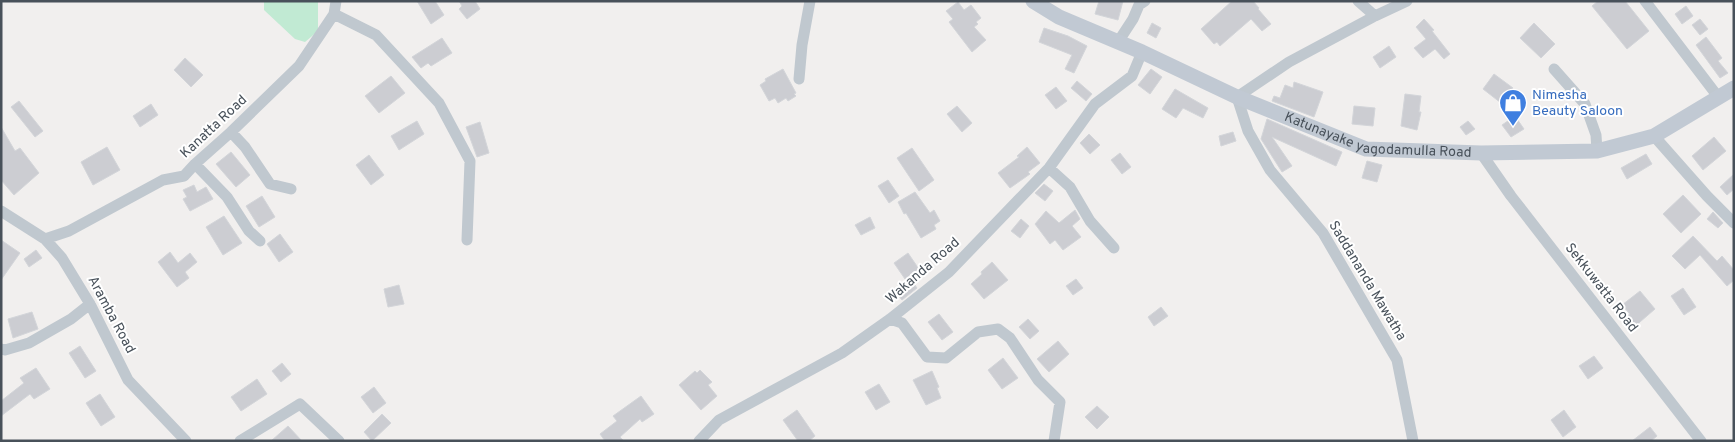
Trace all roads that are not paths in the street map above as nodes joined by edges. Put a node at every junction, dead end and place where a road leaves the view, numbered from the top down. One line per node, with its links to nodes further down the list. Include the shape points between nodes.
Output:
1 (336, 1): 8 (street, Kanatta Road)
2 (810, 1): 13 (street)
3 (1033, 1): 10 (main road, Katunayake yagodamulla Road, via 1059,17)
4 (1146, 1): 10 (street, via 1139,5)
5 (1358, 1): 9 (street)
6 (1407, 1): 9 (street)
7 (1645, 1): 16 (street)
8 (334, 14): 17 (street, Kanatta Road, via 298,66); 27 (street, via 376,35 439,103 470,161)
9 (1375, 16): 15 (street, via 1289,62)
10 (1118, 42): 11 (main road, Katunayake yagodamulla Road)
11 (1142, 52): 15 (main road, Katunayake yagodamulla Road); 22 (street, Wakanda Road, via 1132,76 1095,104)
12 (1554, 69): 19 (street, via 1584,104 1596,135)
13 (799, 79)
14 (1734, 88): 16 (main road, Katunayake yagodamulla Road)
15 (1237, 97): 20 (main road, Katunayake yagodamulla Road, via 1366,149); 38 (street, Saddananda Mawatha, via 1248,131 1270,170 1323,232 1397,360)
16 (1719, 98): 18 (main road, Katunayake yagodamulla Road)
17 (231, 132): 21 (street, Kanatta Road); 23 (street, via 270,184)
18 (1654, 136): 19 (main road, Katunayake yagodamulla Road); 25 (street)
19 (1597, 151): 20 (main road, Katunayake yagodamulla Road)
20 (1481, 153): 39 (street, Sekkuwatta Road)
21 (194, 164): 26 (street, Kanatta Road, via 184,176 163,180 69,231); 28 (street, via 227,197 249,231)
22 (1049, 168): 29 (street, via 1070,187 1090,221); 31 (street, Wakanda Road, via 949,272)
23 (291, 189)
24 (1, 211): 26 (street, Aramba Road)
25 (1734, 223)
26 (46, 239): 30 (street, Aramba Road, via 62,258)
27 (467, 240)
28 (260, 241)
29 (1114, 248)
30 (90, 304): 32 (street, via 29,343); 33 (street, Aramba Road, via 128,380)
31 (890, 319): 36 (street, Wakanda Road, via 842,353 719,420); 37 (street, via 902,323 927,357 946,358 978,332 998,329 1010,338 1038,380 1060,402)
32 (1, 349)
33 (186, 441)
34 (240, 441): 35 (street, via 300,404)
35 (339, 441)
36 (699, 441)
37 (1054, 441)
38 (1413, 441)
39 (1701, 441)

